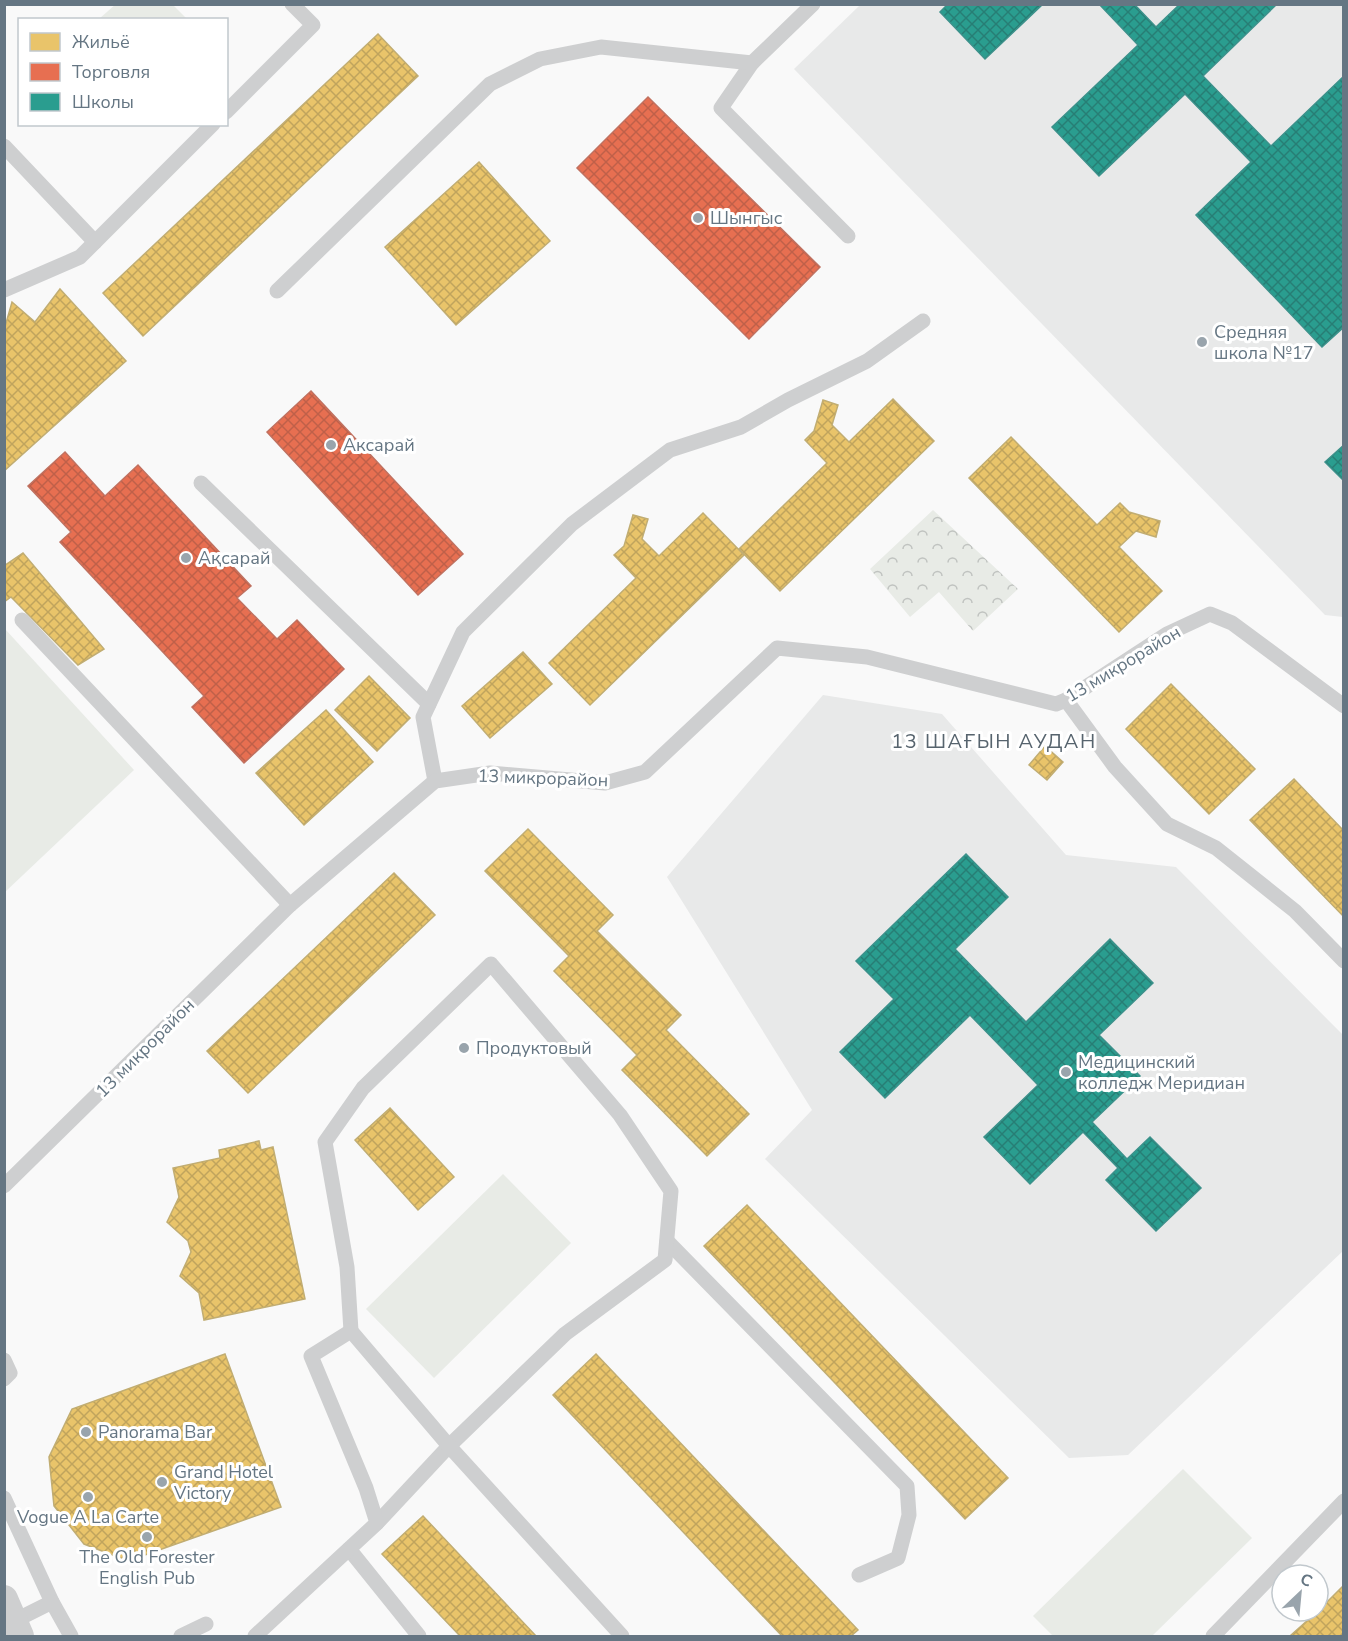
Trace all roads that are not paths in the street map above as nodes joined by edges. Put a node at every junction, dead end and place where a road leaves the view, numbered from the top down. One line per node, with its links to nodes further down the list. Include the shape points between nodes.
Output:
1 (292, 4): 4 (lane, via 313,26)
2 (813, 4): 3 (lane)
3 (752, 63): 7 (lane, via 721,108); 10 (lane, via 601,47 540,59 490,84)
4 (228, 110)
5 (211, 126): 8 (lane)
6 (4, 146): 8 (lane)
7 (848, 236)
8 (95, 242): 9 (lane, via 80,257)
9 (4, 290)
10 (277, 291)
11 (923, 321): 15 (lane, via 867,361 741,427 670,450 572,524 463,632)
12 (201, 483): 15 (lane)
13 (22, 620): 18 (lane)
14 (1066, 700): 16 (lane, 13 микрорайон, via 1167,634 1210,614 1232,623); 17 (lane, 13 микрорайон, via 1056,704 867,657 777,648 645,772 605,783 489,773); 19 (lane, via 1115,767 1167,824 1216,848 1294,911)
15 (429, 704): 17 (lane, via 423,717)
16 (1344, 706)
17 (435, 781): 18 (lane, 13 микрорайон)
18 (290, 905): 20 (lane, 13 микрорайон)
19 (1344, 962)
20 (4, 1186)
21 (667, 1241): 22 (lane, via 671,1191 620,1115 491,964 363,1088 325,1142 347,1267); 25 (lane, via 665,1260 565,1334); 30 (lane, via 907,1486 909,1515 898,1558)
22 (351, 1331): 25 (lane); 28 (lane, via 311,1356)
23 (4, 1360): 24 (lane, via 10,1373)
24 (4, 1379)
25 (449, 1446): 28 (lane); 38 (lane)
26 (4, 1498): 31 (lane)
27 (1344, 1501): 39 (lane)
28 (377, 1523): 29 (lane)
29 (349, 1549): 36 (lane); 37 (lane)
30 (859, 1575)
31 (52, 1602): 32 (lane); 34 (lane)
32 (11, 1621)
33 (206, 1624): 35 (lane)
34 (71, 1636)
35 (181, 1636)
36 (255, 1636)
37 (419, 1636)
38 (622, 1636)
39 (1213, 1636)

